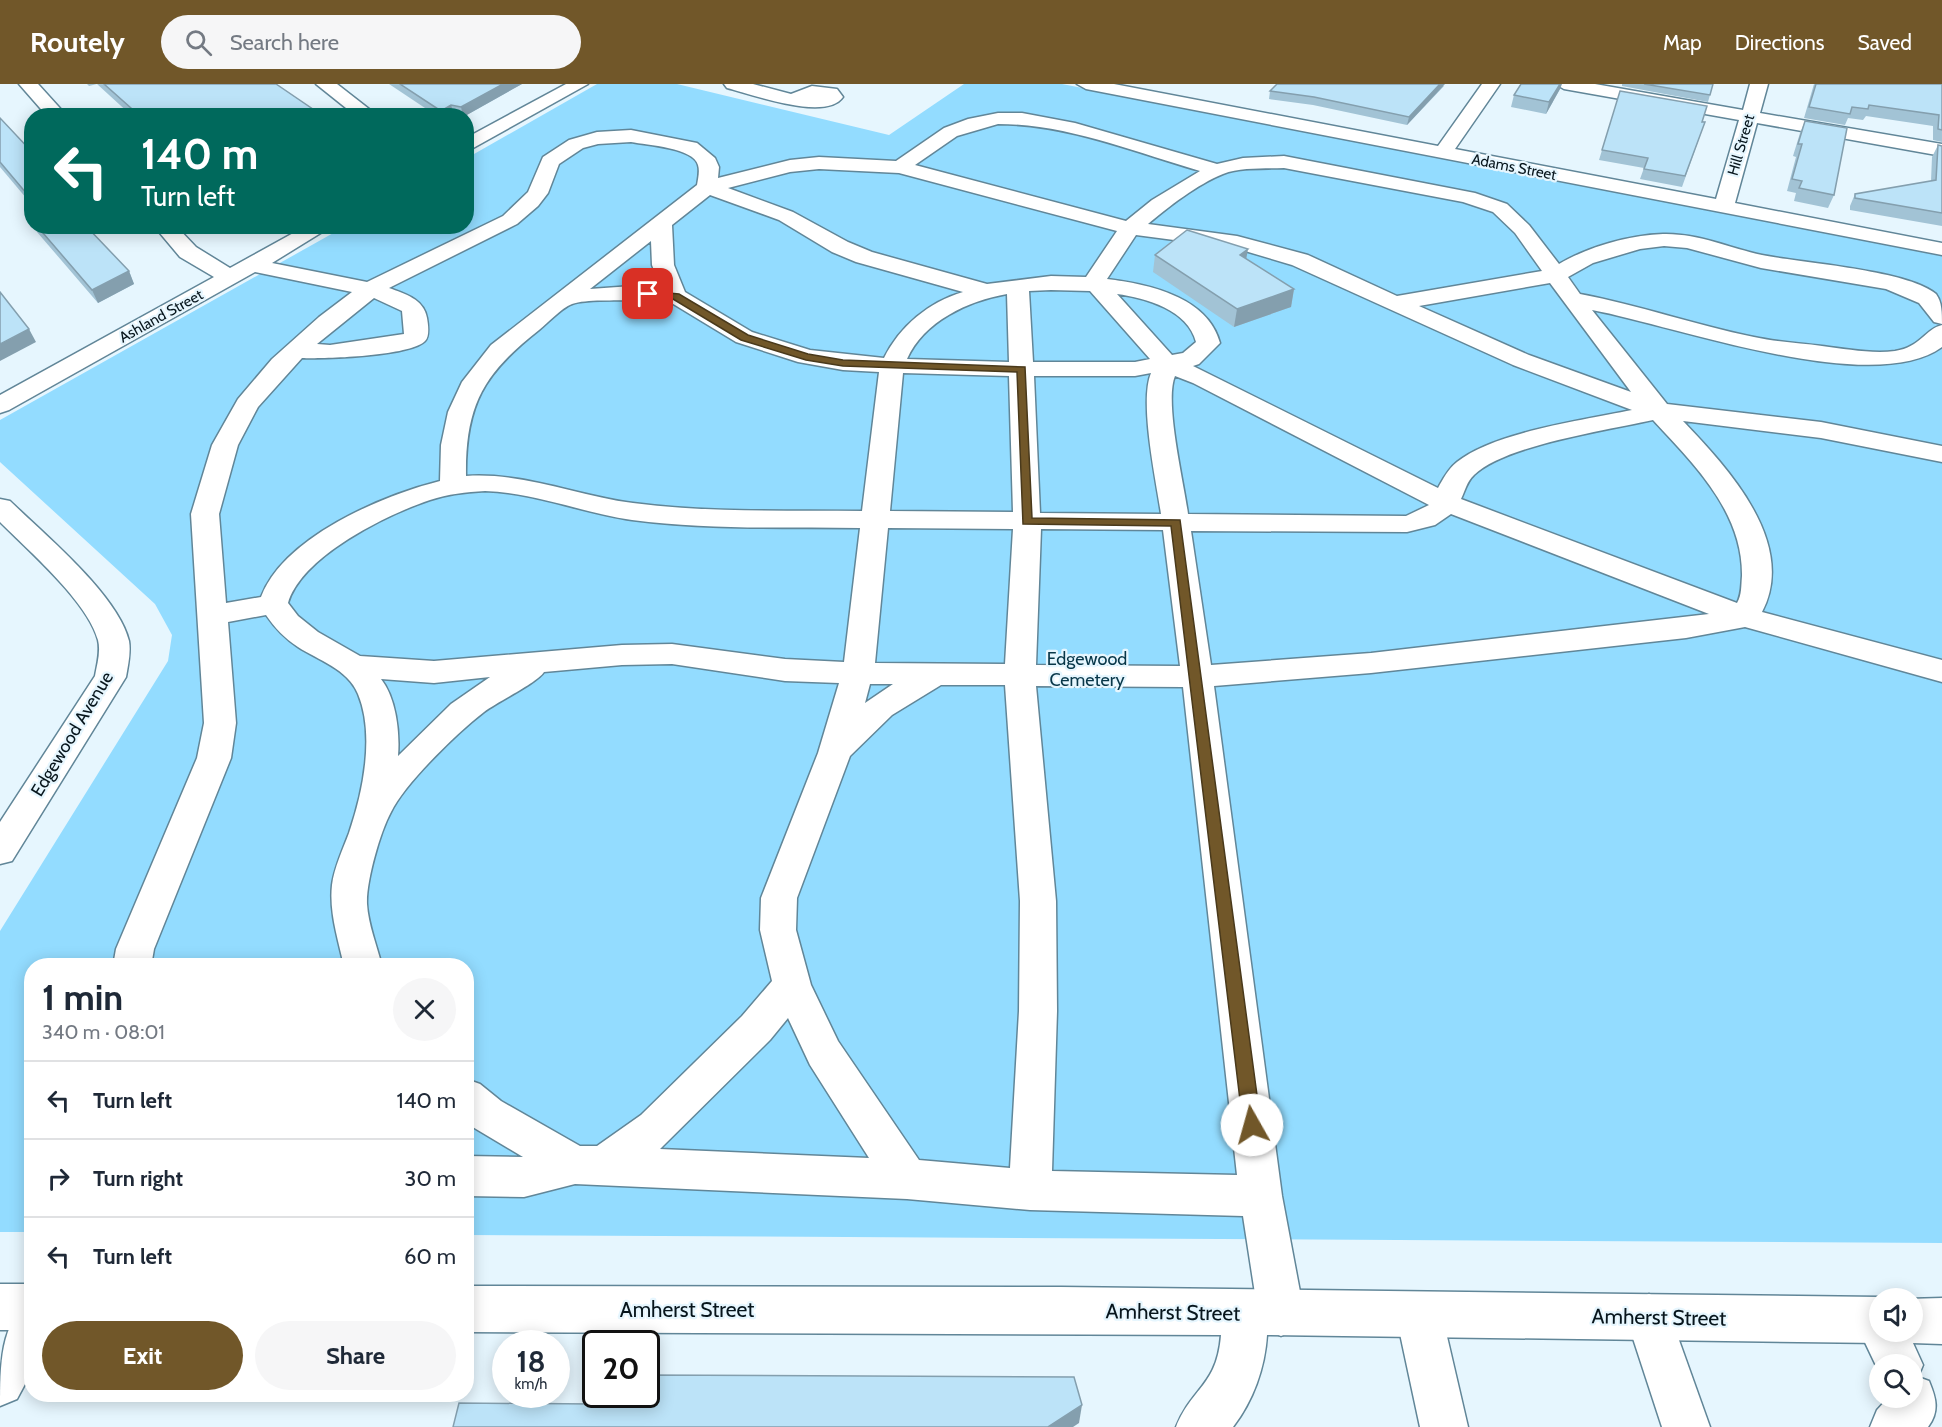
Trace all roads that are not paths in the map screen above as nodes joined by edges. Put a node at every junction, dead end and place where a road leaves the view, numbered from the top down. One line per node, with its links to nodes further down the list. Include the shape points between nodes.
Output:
1 (28, 84): 12 (street)
2 (325, 84): 13 (street)
3 (579, 84): 15 (street)
4 (733, 84): 10 (street)
5 (1086, 84): 11 (street, Adams Street)
6 (1491, 84): 17 (street)
7 (1564, 84): 14 (street)
8 (1759, 84): 14 (street, Hill Street)
9 (1221, 92): 11 (street)
10 (794, 99)
11 (1206, 107): 17 (street, Adams Street)
12 (50, 108)
13 (358, 108)
14 (1750, 117): 16 (street); 21 (street, Hill Street)
15 (474, 142)
16 (1942, 150)
17 (1443, 153): 21 (street, Adams Street)
18 (900, 167): 19 (street, via 939,136 981,122 1016,117 1062,123); 20 (street, via 819,163 790,166); 23 (street)
19 (1216, 170): 23 (street, via 1159,204); 28 (street, via 1284,162 1489,203 1500,208 1522,230)
20 (707, 187): 22 (street); 32 (street, via 709,167 705,158 690,147 624,135 576,144 550,161 538,193 510,220); 33 (street, via 786,216 864,257)
21 (1724, 207): 26 (street, Adams Street)
22 (661, 222): 34 (street, via 663,265); 35 (street)
23 (1130, 228): 30 (street); 37 (street, via 1270,249)
24 (171, 234): 29 (street, via 188,252)
25 (308, 234): 27 (street, Ashland Street)
26 (1942, 249)
27 (252, 265): 29 (street, Ashland Street); 32 (street)
28 (1554, 276): 36 (street); 37 (street); 38 (street, via 1585,258 1639,243 1688,242 1761,261 1891,283 1927,298)
29 (230, 277): 44 (street, Ashland Street)
30 (1094, 282): 31 (street); 41 (street); 41 (street, via 1147,293 1184,309 1202,323 1208,343 1191,359)
31 (1018, 287): 33 (street); 43 (street)
32 (370, 290): 40 (street); 40 (street, via 389,294 412,307 416,337 340,351)
33 (986, 291): 42 (street, via 962,299 910,333)
34 (675, 296): 35 (street, via 632,293); 42 (street, via 744,338 806,357)
35 (568, 297): 47 (street, via 523,329 477,374 455,421)
36 (1572, 299): 39 (street, via 1625,309 1753,344 1855,357 1894,358 1917,353); 45 (street)
37 (1394, 303): 45 (street, via 1521,360)
38 (1942, 317)
39 (1942, 332)
40 (296, 350): 54 (street, via 247,404 225,445 205,514)
41 (1167, 364): 43 (street, via 1135,369); 48 (street, via 1202,378); 52 (street, via 1159,384 1160,408)
42 (892, 366): 43 (street); 50 (street)
43 (1022, 369): 51 (street)
44 (0, 405)
45 (1659, 411): 46 (street, via 1821,430); 48 (street, via 1541,437 1477,460 1452,484); 55 (street, via 1731,492 1747,524 1754,553 1756,593)
46 (1942, 453)
47 (453, 485): 50 (street, via 487,483 610,508 692,518); 53 (street, via 407,500 346,528 296,566 276,589)
48 (1446, 503): 52 (street, via 1440,513 1428,520 1407,524); 55 (street)
49 (0, 507): 65 (street, Edgewood Avenue, via 105,619 113,637 114,657 110,677)
50 (874, 521): 51 (street); 59 (street)
51 (1027, 522): 52 (street); 61 (street)
52 (1176, 523): 62 (street)
53 (273, 604): 54 (street); 57 (street, via 287,623 307,639)
54 (211, 615): 66 (street, via 220,723 214,758)
55 (1745, 617): 58 (street); 62 (street, via 1686,628 1464,653)
56 (551, 661): 57 (street, via 434,672); 59 (street, via 672,654 785,670); 64 (street, via 483,694 456,716 423,747)
57 (354, 666): 64 (street, via 373,690 380,718 382,752)
58 (1942, 671)
59 (858, 673): 60 (street); 63 (street)
60 (936, 675): 61 (street); 63 (street, via 894,695)
61 (1020, 676): 62 (street); 73 (street, via 1038,902 1038,1011)
62 (1197, 677): 74 (street)
63 (834, 753): 68 (street, via 779,898 778,930)
64 (375, 807): 67 (street, via 350,882 349,906)
65 (0, 851)
66 (133, 958)
67 (361, 958)
68 (792, 985): 70 (street, via 756,1028 656,1128); 72 (street, via 824,1053)
69 (474, 1104): 70 (street, via 486,1114)
70 (588, 1166): 71 (street, via 524,1177); 72 (street)
71 (474, 1176)
72 (907, 1179): 73 (street)
73 (1030, 1190): 74 (street)
74 (1261, 1196): 78 (street)
75 (0, 1307): 76 (street)
76 (24, 1307)
77 (474, 1309): 78 (street, Amherst Street)
78 (1262, 1314): 79 (street, Amherst Street); 87 (street, via 1245,1337 1239,1370 1220,1407)
79 (1419, 1315): 80 (street, Amherst Street); 88 (street)
80 (1649, 1317): 83 (street, Amherst Street); 89 (street)
81 (1942, 1321): 82 (street, Amherst Street)
82 (1923, 1322)
83 (1869, 1323)
84 (24, 1338): 85 (street)
85 (0, 1382)
86 (1912, 1408): 90 (street)
87 (1200, 1427)
88 (1444, 1427)
89 (1686, 1427)
90 (1894, 1427)

